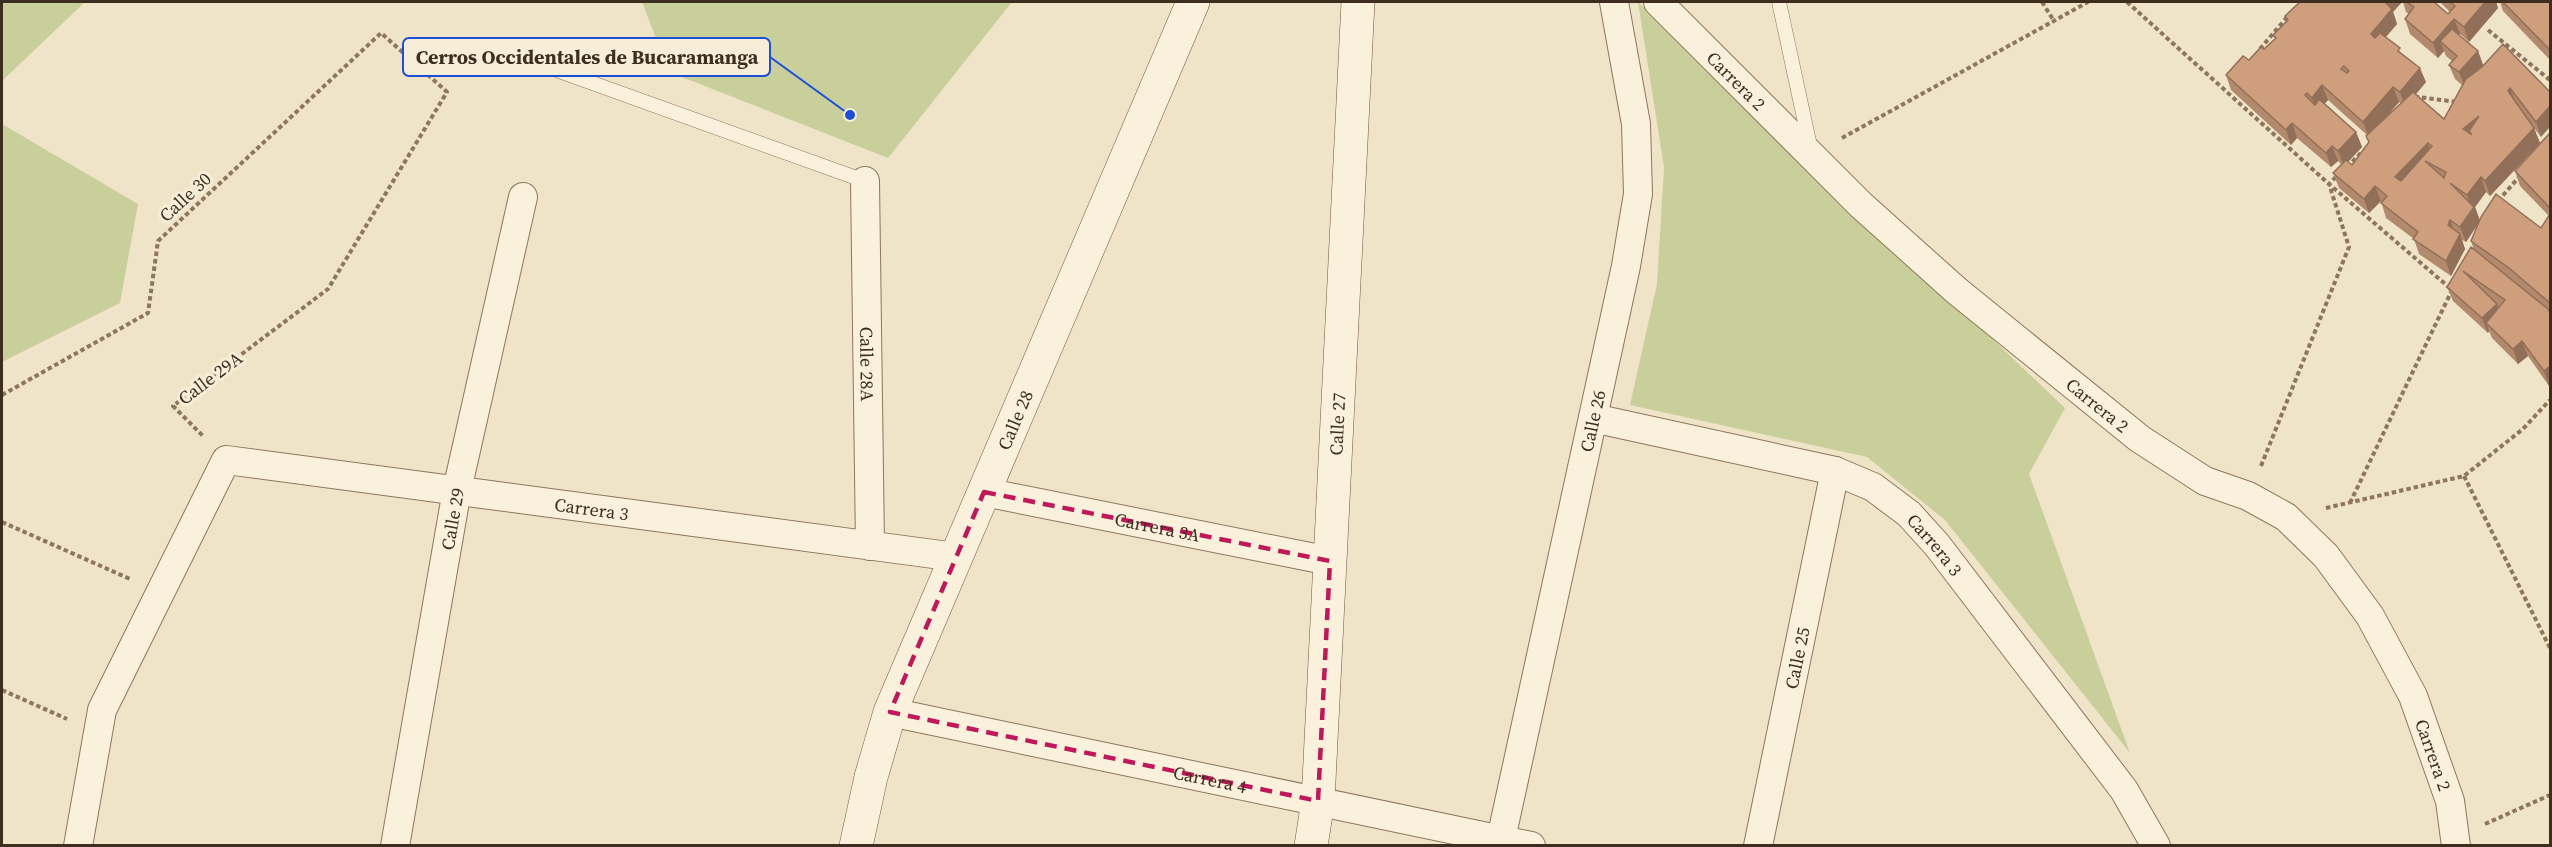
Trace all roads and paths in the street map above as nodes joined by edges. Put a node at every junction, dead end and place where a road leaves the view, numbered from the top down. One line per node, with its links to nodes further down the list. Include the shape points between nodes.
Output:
1 (1193, 2): 36 (street, Calle 28)
2 (1358, 2): 43 (street, Calle 27)
3 (1614, 2): 31 (street, Calle 26, via 1636,124 1638,194)
4 (1658, 2): 21 (street, Carrera 2)
5 (1779, 2): 21 (lane)
6 (2042, 2): 10 (path)
7 (2088, 2): 10 (path)
8 (2127, 2): 24 (path)
9 (2293, 10): 15 (path)
10 (2054, 21): 21 (path)
11 (2488, 30): 13 (path)
12 (381, 33): 29 (path, Calle 30, via 158,241 148,313); 32 (path, Calle 29A, via 447,92 328,289 173,406)
13 (2505, 44): 14 (path); 17 (path)
14 (2498, 52)
15 (2256, 54)
16 (559, 70): 23 (lane)
17 (2550, 80)
18 (2464, 94): 19 (path, via 2457,103 2418,97)
19 (2410, 105)
20 (2362, 153): 24 (path)
21 (1811, 156): 37 (street, Carrera 2, via 1957,291 2140,439 2205,481)
22 (2520, 176): 26 (path)
23 (865, 182): 41 (street, Calle 28A)
24 (2329, 184): 28 (path); 37 (path, via 2349,247)
25 (524, 197): 35 (street, Calle 29)
26 (2497, 203)
27 (2456, 280): 28 (path)
28 (2452, 290): 38 (path)
29 (2, 395)
30 (2550, 400): 34 (path, via 2523,429)
31 (1593, 418): 33 (street, Carrera 3); 51 (street, Calle 26)
32 (226, 460): 35 (street, Carrera 3); 44 (street)
33 (1835, 471): 58 (street, Calle 25); 59 (street, Carrera 3, via 1873,487 1909,514 1937,545 2124,790)
34 (2464, 476): 38 (path); 45 (path)
35 (457, 490): 41 (street, Carrera 3); 54 (street, Calle 29)
36 (984, 492): 42 (street, Calle 28); 43 (street, Carrera 3A)
37 (2248, 496): 39 (street, Carrera 2)
38 (2350, 502): 39 (path)
39 (2286, 518): 52 (street, Carrera 2, via 2326,556 2370,616 2413,696 2450,801)
40 (2, 522): 44 (path)
41 (870, 546): 42 (street, Carrera 3)
42 (956, 557): 47 (street, Calle 28)
43 (1330, 561): 50 (street, Calle 27)
44 (160, 593): 48 (street, via 102,710)
45 (2550, 648)
46 (2, 690): 48 (path)
47 (890, 712): 50 (street, Carrera 4); 55 (street, Calle 28)
48 (98, 733): 53 (street)
49 (2550, 795): 52 (path)
50 (1318, 801): 51 (street, Carrera 4); 56 (street, Calle 27)
51 (1501, 839): 57 (street, Carrera 4)
52 (2456, 841)
53 (78, 846)
54 (394, 846)
55 (856, 846)
56 (1311, 846)
57 (1531, 846)
58 (1758, 846)
59 (2156, 846)

